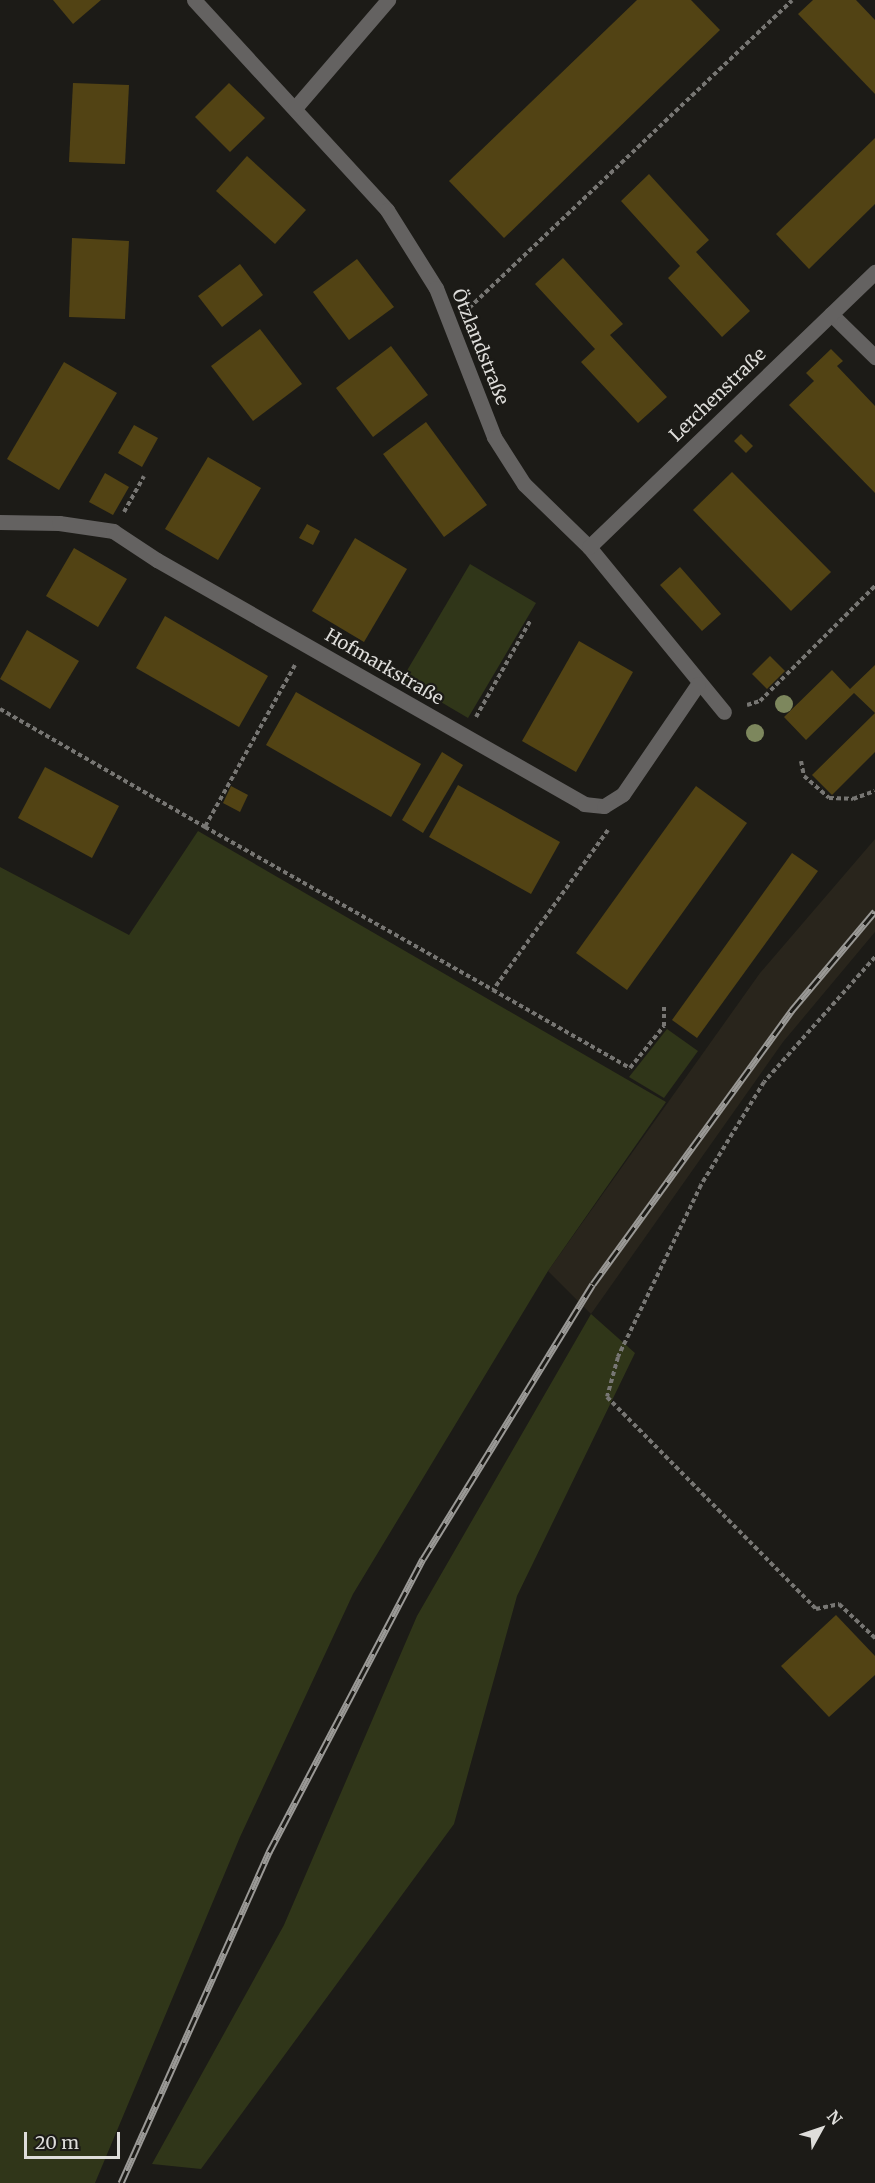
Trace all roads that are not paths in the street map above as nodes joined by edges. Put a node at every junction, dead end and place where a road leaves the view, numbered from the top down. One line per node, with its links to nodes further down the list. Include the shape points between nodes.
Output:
1 (194, 0): 3 (street, Ötzlandstraße)
2 (388, 0): 3 (street)
3 (295, 108): 8 (street, Ötzlandstraße, via 387,210 436,288 494,437 524,484)
4 (875, 272): 5 (street, Lerchenstraße)
5 (831, 314): 6 (street); 8 (street, Lerchenstraße)
6 (875, 357)
7 (0, 522): 9 (street, Hofmarkstraße, via 59,523 113,531 584,804 604,806 622,794)
8 (588, 547): 9 (street, Ötzlandstraße)
9 (698, 684): 10 (street, Ötzlandstraße)
10 (724, 712)

